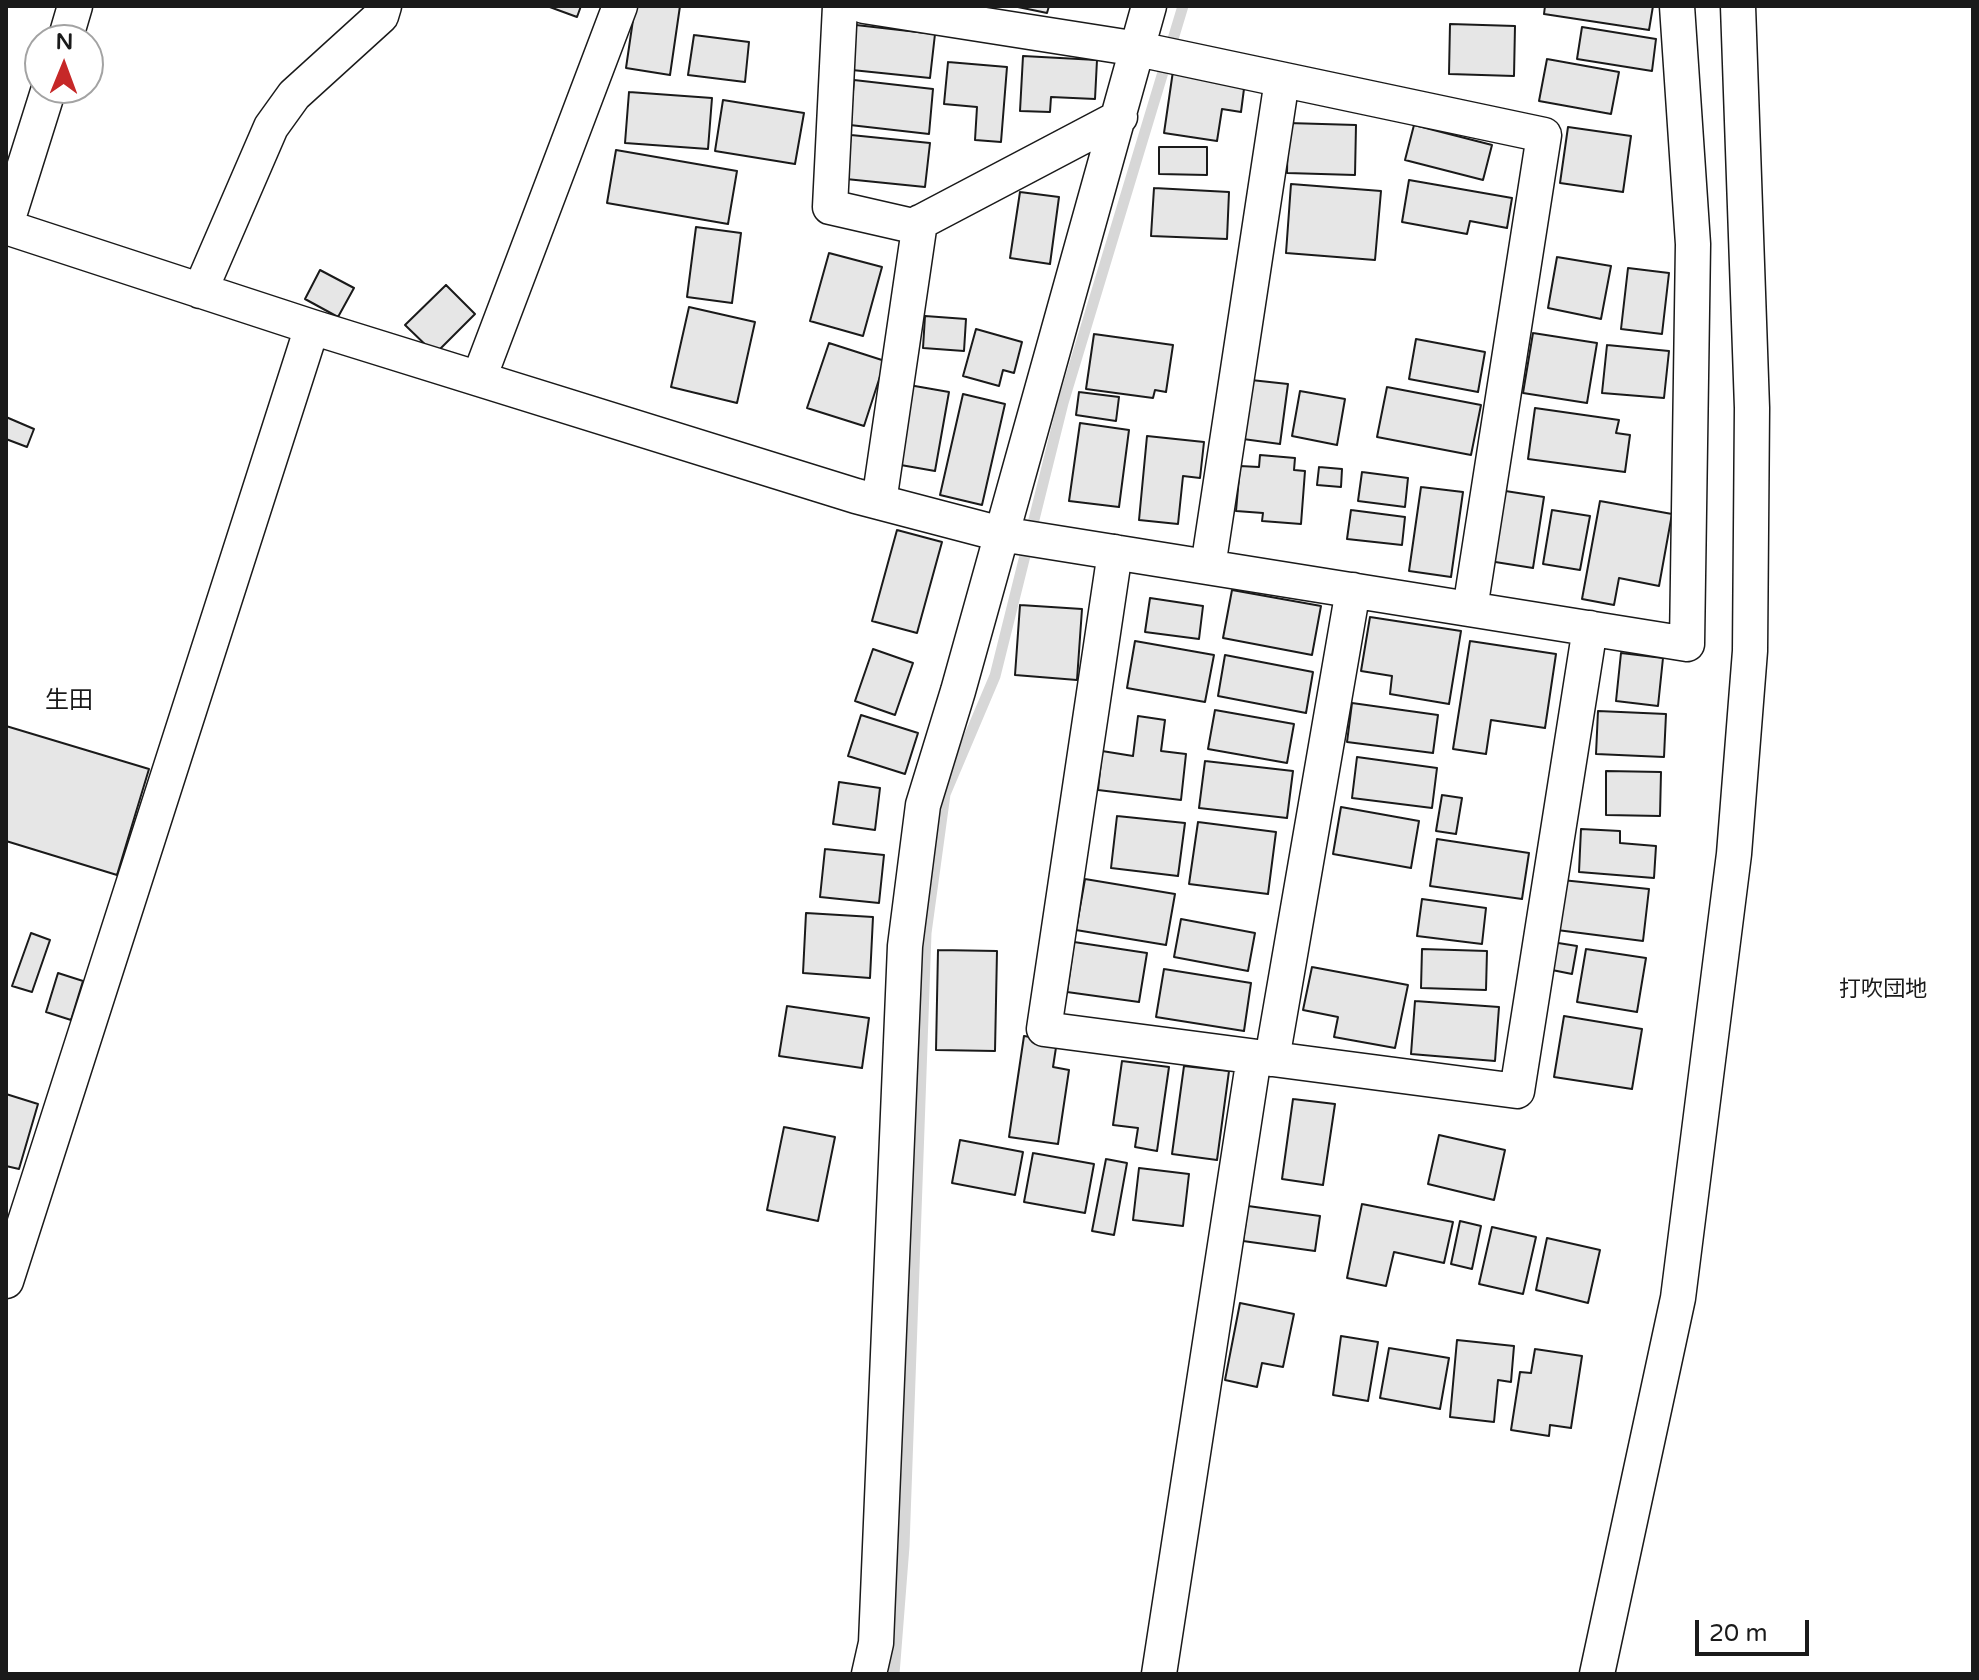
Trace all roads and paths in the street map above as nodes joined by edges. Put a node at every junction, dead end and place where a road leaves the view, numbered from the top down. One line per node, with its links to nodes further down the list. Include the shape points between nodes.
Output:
1 (384, 6): 14 (street, via 381,16 294,95 271,127)
2 (620, 6): 16 (street)
3 (840, 6): 12 (street, via 830,207 913,226)
4 (864, 6): 8 (street)
5 (1149, 6): 8 (street)
6 (1677, 6): 23 (street, via 1693,244 1687,644)
7 (1738, 6): 28 (street, via 1752,423 1750,651 1734,854 1678,1298)
8 (1138, 49): 9 (street); 11 (street)
9 (1282, 80): 20 (street); 22 (street, via 1544,135)
10 (44, 104): 13 (street)
11 (1120, 117): 12 (street); 18 (street)
12 (920, 222): 17 (street)
13 (6, 226): 14 (street)
14 (200, 291): 15 (street)
15 (312, 327): 16 (street); 25 (street)
16 (479, 378): 17 (street)
17 (879, 502): 18 (street)
18 (1001, 534): 19 (street); 26 (street, via 923,805 905,946 876,1643)
19 (1115, 552): 20 (street); 24 (street, via 1044,1029)
20 (1208, 567): 21 (street)
21 (1353, 590): 22 (street); 24 (street)
22 (1470, 609): 23 (street)
23 (1590, 628): 24 (street, via 1517,1091)
24 (1263, 1058): 27 (street)
25 (6, 1281)
26 (869, 1674)
27 (1159, 1674)
28 (1597, 1674)

